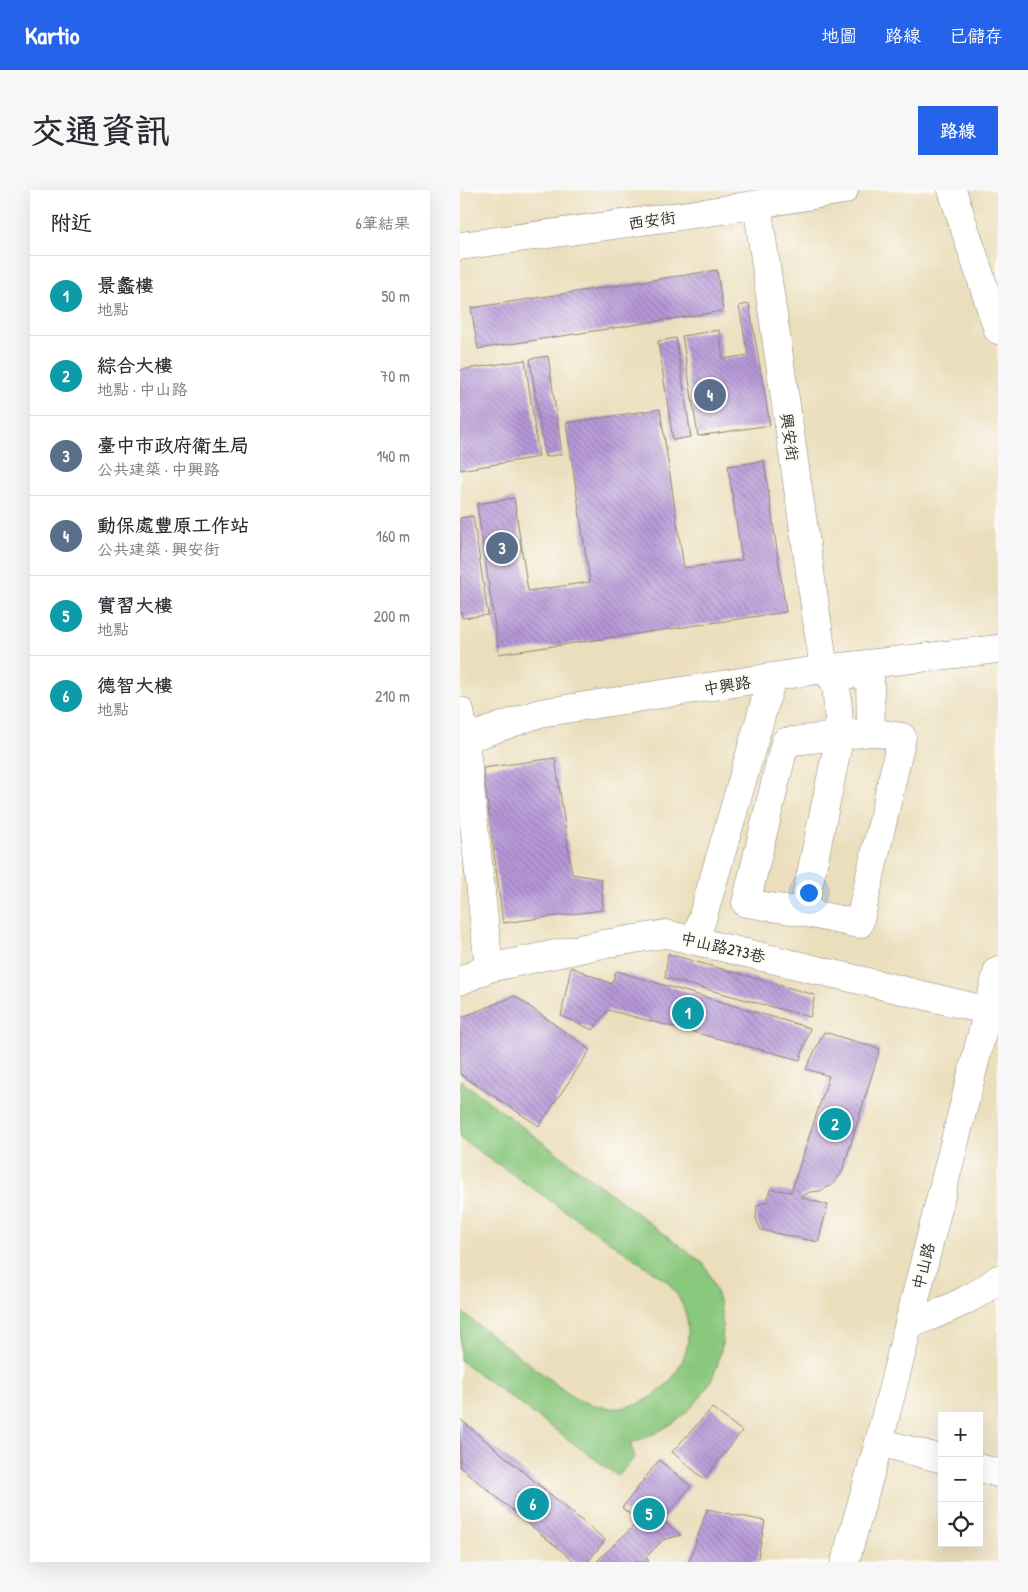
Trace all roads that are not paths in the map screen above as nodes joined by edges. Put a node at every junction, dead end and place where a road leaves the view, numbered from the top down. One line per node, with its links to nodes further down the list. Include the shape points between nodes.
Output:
1 (844, 190): 3 (street, 西安街)
2 (952, 190): 5 (street)
3 (757, 204): 4 (street, 西安街); 8 (street, 興安街)
4 (460, 246)
5 (992, 290): 6 (street)
6 (998, 330)
7 (998, 649): 8 (street, 中興路)
8 (824, 669): 9 (street, 中興路); 11 (street, via 870,677); 12 (street, via 836,683)
9 (772, 678): 13 (street, 中興路, via 540,713); 15 (street)
10 (460, 711): 13 (street)
11 (870, 732): 12 (street); 14 (street, via 902,738 859,924)
12 (840, 735): 14 (street); 14 (street, via 785,742 746,902)
13 (462, 740): 16 (street)
14 (804, 912)
15 (696, 940): 16 (street, 中山路273巷, via 666,934); 19 (street, 中山路273巷)
16 (488, 968): 18 (street, 中山路273巷)
17 (998, 970): 19 (street, 中山路)
18 (460, 981)
19 (993, 1011): 21 (street, 中山路)
20 (998, 1279): 21 (street, via 954,1307)
21 (908, 1324): 22 (street, 中山路)
22 (880, 1442): 23 (street); 26 (street, 中山路)
23 (938, 1458)
24 (983, 1469): 25 (street)
25 (998, 1473)
26 (844, 1562)

